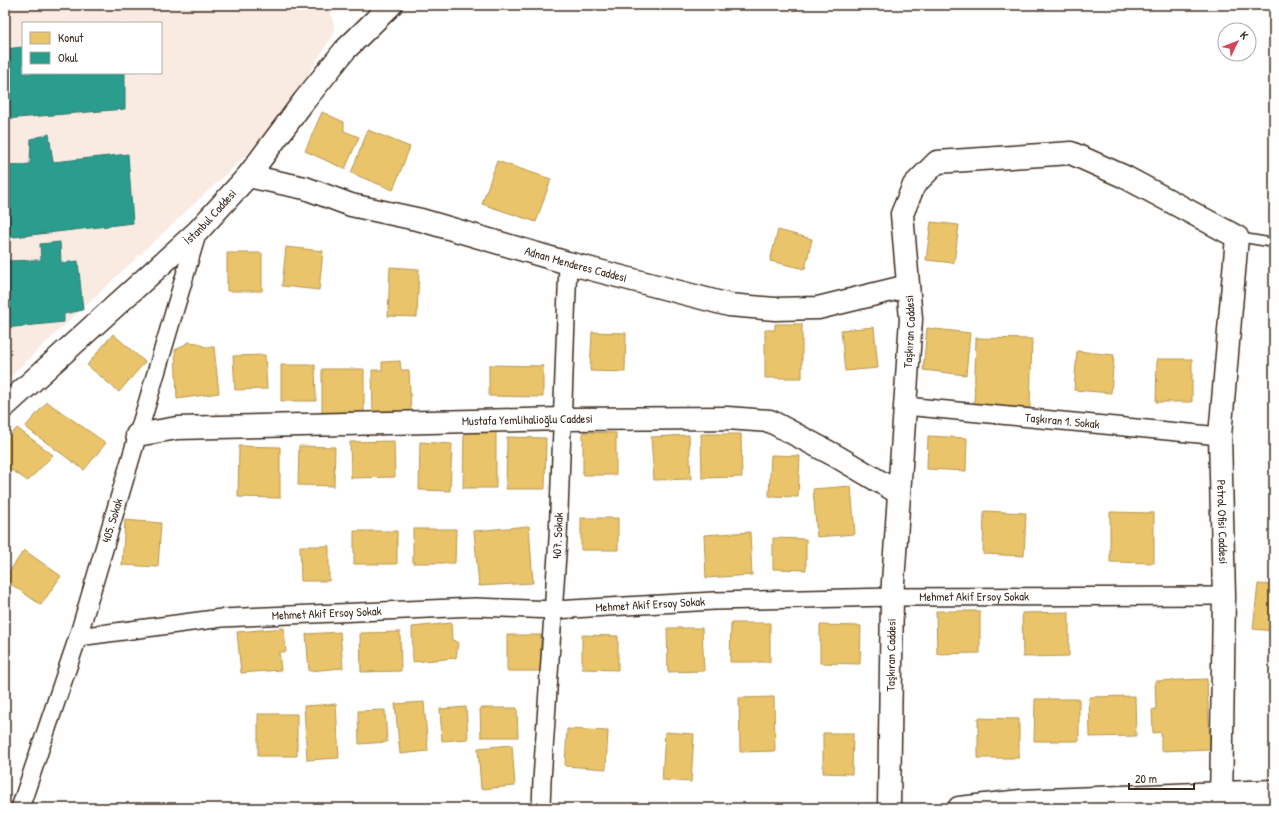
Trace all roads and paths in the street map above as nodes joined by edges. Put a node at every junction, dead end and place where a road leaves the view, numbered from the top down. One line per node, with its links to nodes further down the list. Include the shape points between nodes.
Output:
1 (391, 5): 2 (street, İstanbul Caddesi, via 345,50)
2 (248, 176): 3 (street, İstanbul Caddesi); 6 (street, Adnan Menderes Caddesi, via 305,188 352,205 421,220)
3 (198, 231): 8 (street, İstanbul Caddesi); 11 (street, 405. Sokak)
4 (1237, 237): 5 (lane); 7 (street, Taşkıran Caddesi, via 1126,177 1071,153 937,162 914,185 902,214); 12 (street, Petrol Ofisi Caddesi)
5 (1274, 243)
6 (568, 262): 7 (street, Adnan Menderes Caddesi, via 729,305 775,309 818,308); 10 (street, 407. Sokak)
7 (908, 286): 9 (street, Taşkıran Caddesi, via 911,319)
8 (5, 406)
9 (905, 406): 12 (street, Taşkıran 1. Sokak); 13 (street, Taşkıran Caddesi)
10 (564, 419): 11 (street, Mustafa Yemlihalioğlu Caddesi, via 177,428); 13 (street, Mustafa Yemlihalioğlu Caddesi, via 727,418 770,421); 16 (street, 407. Sokak)
11 (137, 435): 17 (street, 405. Sokak)
12 (1220, 436): 14 (street, Petrol Ofisi Caddesi)
13 (899, 493): 15 (street, Taşkıran Caddesi)
14 (1224, 596): 15 (street, Mehmet Akif Ersoy Sokak); 19 (street, Petrol Ofisi Caddesi)
15 (892, 597): 16 (street, Mehmet Akif Ersoy Sokak, via 714,601); 22 (street, Taşkıran Caddesi)
16 (554, 610): 17 (street, Mehmet Akif Ersoy Sokak, via 475,607 222,618); 21 (street, 407. Sokak)
17 (78, 637): 20 (street, 405. Sokak)
18 (1274, 791): 19 (street)
19 (1221, 800): 23 (street, via 1021,801)
20 (20, 808)
21 (541, 808)
22 (889, 808)
23 (959, 808)

